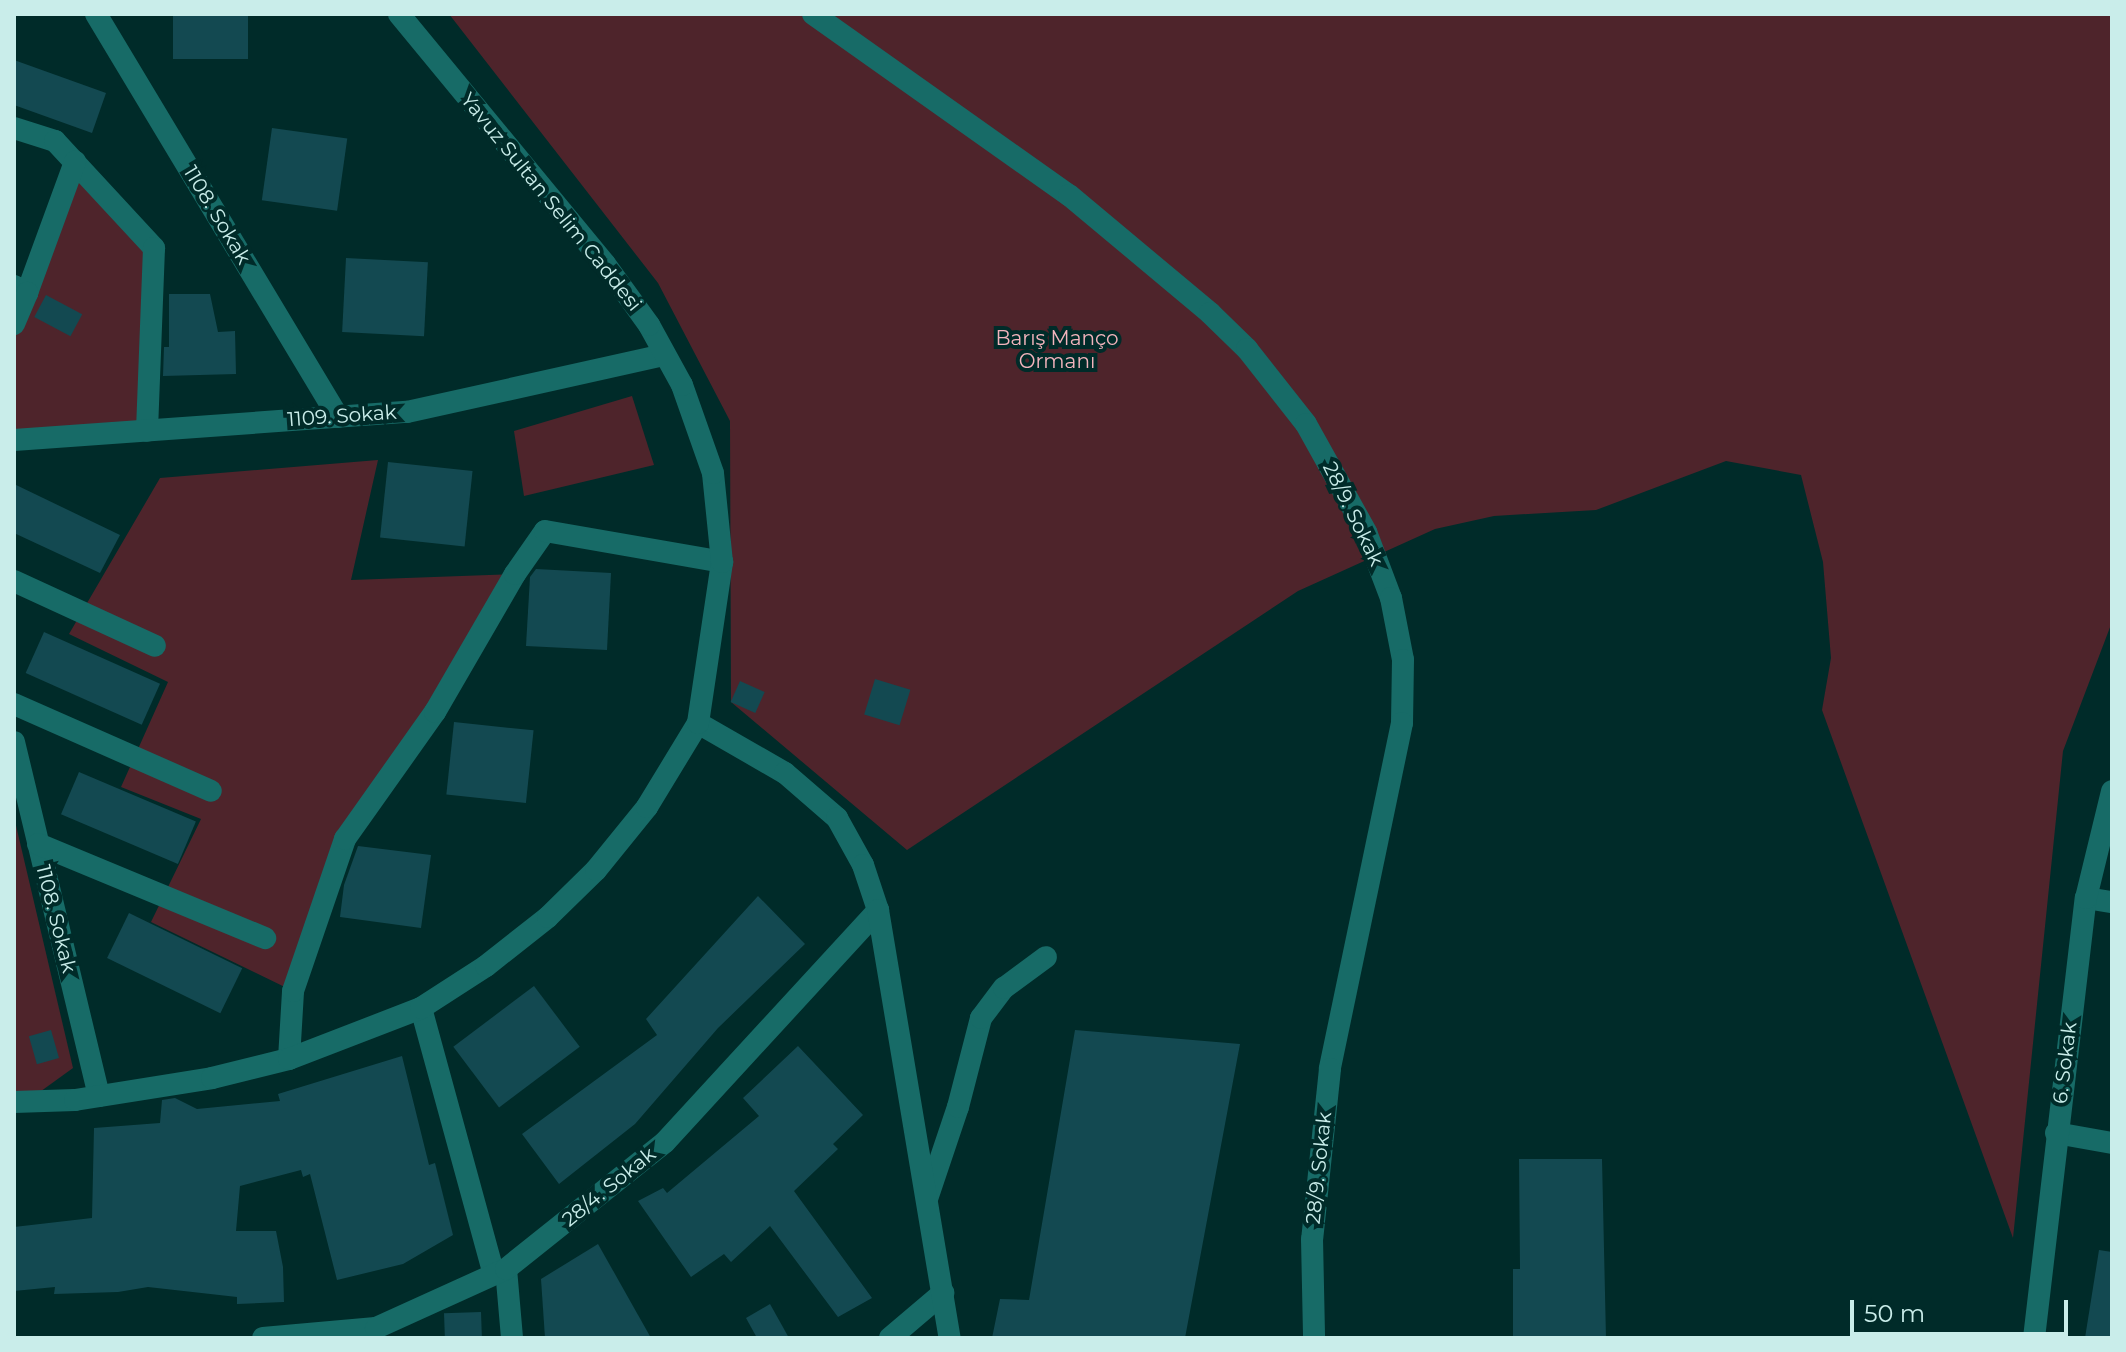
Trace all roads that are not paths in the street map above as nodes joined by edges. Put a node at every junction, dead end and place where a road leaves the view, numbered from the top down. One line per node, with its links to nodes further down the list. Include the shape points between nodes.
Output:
1 (96, 14): 9 (street, 1108. Sokak)
2 (399, 14): 8 (street, Yavuz Sultan Selim Caddesi, via 605,264)
3 (813, 14): 39 (street, 28/9. Sokak, via 1069,195 1170,277 1247,349 1306,424 1366,532 1391,598 1403,660 1402,723 1330,1069 1312,1239)
4 (14, 128): 5 (street, via 55,141)
5 (75, 162): 6 (street); 10 (street, via 154,248)
6 (20, 290): 7 (street)
7 (14, 324)
8 (665, 355): 9 (street, 1109. Sokak, via 407,412); 12 (street, Yavuz Sultan Selim Caddesi, via 682,385 713,473)
9 (338, 417): 10 (street, 1109. Sokak)
10 (147, 431): 11 (street, 1109. Sokak)
11 (14, 440)
12 (722, 562): 16 (street, Yavuz Sultan Selim Caddesi); 27 (street, via 545,531 435,712 345,839 293,991)
13 (14, 581): 14 (street)
14 (155, 646)
15 (14, 704): 18 (street)
16 (698, 723): 23 (street, via 785,773 837,818 863,865); 26 (street, Yavuz Sultan Selim Caddesi, via 647,807 596,870 536,927)
17 (14, 742): 20 (street, 1108. Sokak)
18 (211, 791)
19 (2112, 791): 21 (street, 6. Sokak)
20 (38, 844): 24 (street); 28 (street, 1108. Sokak)
21 (2086, 898): 22 (street); 30 (street, 6. Sokak)
22 (2112, 902)
23 (878, 910): 32 (street); 33 (street, 28/4. Sokak, via 665,1142)
24 (265, 938)
25 (1046, 957): 32 (street, via 1004,988 981,1018)
26 (421, 1008): 27 (street, Yavuz Sultan Selim Caddesi); 33 (street)
27 (289, 1059): 28 (street, Yavuz Sultan Selim Caddesi)
28 (99, 1096): 29 (street, Yavuz Sultan Selim Caddesi)
29 (14, 1102)
30 (2056, 1133): 31 (street); 40 (street, 6. Sokak)
31 (2112, 1143)
32 (927, 1199): 34 (street)
33 (500, 1272): 35 (street, 28/4. Sokak, via 376,1328); 36 (street)
34 (943, 1293): 37 (street); 38 (street)
35 (263, 1338)
36 (512, 1338)
37 (890, 1338)
38 (950, 1338)
39 (1314, 1338)
40 (2034, 1338)

